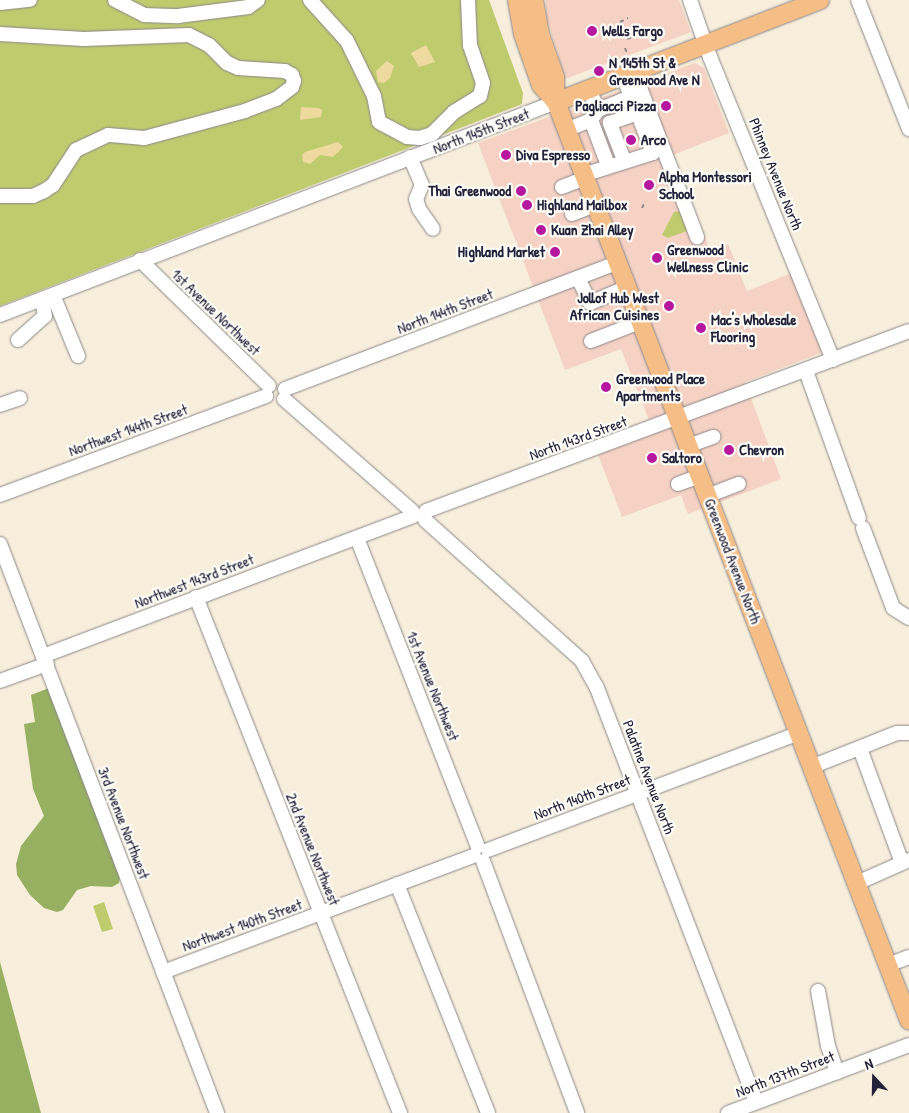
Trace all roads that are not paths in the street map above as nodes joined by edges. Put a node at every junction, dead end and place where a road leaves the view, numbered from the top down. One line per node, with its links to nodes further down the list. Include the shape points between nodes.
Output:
1 (30, 0): 12 (street)
2 (115, 0): 3 (street, via 136,12 159,16 248,8)
3 (258, 0)
4 (310, 0): 5 (street, via 347,41 374,96 379,122 407,137 420,138 432,134 454,112 480,96 483,83 470,46)
5 (468, 0)
6 (509, 0): 13 (street, Greenwood Avenue North)
7 (517, 0): 13 (main road)
8 (690, 0): 15 (street, Phinney Avenue North)
9 (820, 0): 15 (main road, North 145th Street)
10 (858, 0): 23 (street)
11 (537, 1): 19 (main road, Greenwood Avenue North, via 554,76)
12 (0, 3)
13 (520, 19): 19 (main road, Greenwood Avenue North, via 541,85)
14 (0, 34): 30 (street, via 84,39 189,34 238,68 285,71 292,75 294,81 292,87 276,99 245,111 144,138 108,136 76,150 53,185 44,192 33,196)
15 (705, 44): 16 (main road, North 145th Street); 46 (street, Phinney Avenue North)
16 (629, 74): 17 (main road, North 145th Street); 18 (street); 34 (street)
17 (589, 89): 19 (main road, North 145th Street); 21 (street)
18 (631, 97): 20 (street); 21 (street)
19 (556, 102): 24 (main road, Greenwood Avenue North); 25 (street, North 145th Street, via 522,121)
20 (637, 113): 22 (street); 26 (street, via 653,153 630,162)
21 (595, 119): 22 (street); 24 (street); 27 (street)
22 (610, 123): 26 (street)
23 (909, 129)
24 (566, 130): 28 (main road, Greenwood Avenue North)
25 (410, 157): 33 (street, via 422,185 416,199 419,209); 35 (street, North 145th Street)
26 (624, 160): 27 (street)
27 (608, 166): 28 (street)
28 (584, 177): 29 (street); 31 (main road, Greenwood Avenue North)
29 (562, 187)
30 (0, 196)
31 (595, 205): 32 (street); 36 (main road, Greenwood Avenue North)
32 (572, 214)
33 (433, 229)
34 (697, 237)
35 (140, 260): 39 (street, North 145th Street); 48 (street, 1st Avenue Northwest)
36 (616, 263): 37 (street, North 144th Street); 38 (main road, Greenwood Avenue North)
37 (578, 278): 38 (street, via 590,303); 49 (street, North 144th Street)
38 (626, 288): 41 (main road, Greenwood Avenue North)
39 (48, 297): 40 (street, North 145th Street); 43 (street, via 45,316); 45 (street)
40 (0, 314)
41 (640, 322): 44 (street); 52 (main road, Greenwood Avenue North)
42 (909, 331): 46 (street, North 143rd Street)
43 (18, 340)
44 (591, 341)
45 (78, 356)
46 (833, 360): 47 (street, North 143rd Street)
47 (806, 371): 52 (street, North 143rd Street, via 728,405); 66 (street, via 893,608)
48 (268, 391): 49 (street, via 278,383); 60 (street, Northwest 144th Street)
49 (284, 394): 62 (street)
50 (20, 398): 51 (street)
51 (0, 405)
52 (678, 420): 54 (main road, Greenwood Avenue North); 55 (street, North 143rd Street)
53 (713, 437): 54 (street)
54 (688, 446): 57 (main road, Greenwood Avenue North)
55 (599, 448): 56 (street); 62 (street, North 143rd Street)
56 (603, 462)
57 (700, 476): 58 (street); 61 (main road, Greenwood Avenue North)
58 (678, 484)
59 (739, 484): 61 (street)
60 (0, 495)
61 (708, 496): 69 (main road, Greenwood Avenue North)
62 (419, 515): 63 (street, North 143rd Street); 73 (street, Palatine Avenue North, via 582,661 597,688)
63 (357, 538): 65 (street, Northwest 143rd Street); 74 (street, 1st Avenue Northwest)
64 (1, 548): 67 (street, 3rd Avenue Northwest)
65 (196, 597): 67 (street, Northwest 143rd Street); 78 (street, 2nd Avenue Northwest)
66 (906, 617)
67 (45, 660): 68 (street, Northwest 143rd Street); 81 (street, 3rd Avenue Northwest)
68 (0, 681)
69 (799, 733): 72 (main road, Greenwood Avenue North); 73 (street, North 140th Street)
70 (909, 733): 72 (street, via 897,733)
71 (862, 754): 75 (street)
72 (812, 766): 76 (main road, Greenwood Avenue North)
73 (638, 793): 74 (street, North 140th Street); 86 (street, Palatine Avenue North)
74 (481, 853): 77 (street, Northwest 140th Street); 90 (street, 1st Avenue Northwest)
75 (905, 862): 76 (street)
76 (857, 883): 80 (main road, Greenwood Avenue North)
77 (397, 884): 78 (street, Northwest 140th Street); 89 (street)
78 (321, 913): 81 (street, Northwest 140th Street); 88 (street, 2nd Avenue Northwest)
79 (909, 957): 80 (street)
80 (888, 965): 83 (main road, Greenwood Avenue North)
81 (163, 972): 87 (street, 3rd Avenue Northwest)
82 (818, 991): 85 (street, via 828,1046)
83 (909, 1020)
84 (909, 1044): 85 (street, North 137th Street)
85 (837, 1072): 86 (street, North 137th Street)
86 (756, 1102): 91 (street, North 137th Street)
87 (217, 1113)
88 (400, 1113)
89 (488, 1113)
90 (577, 1113)
91 (728, 1113)

